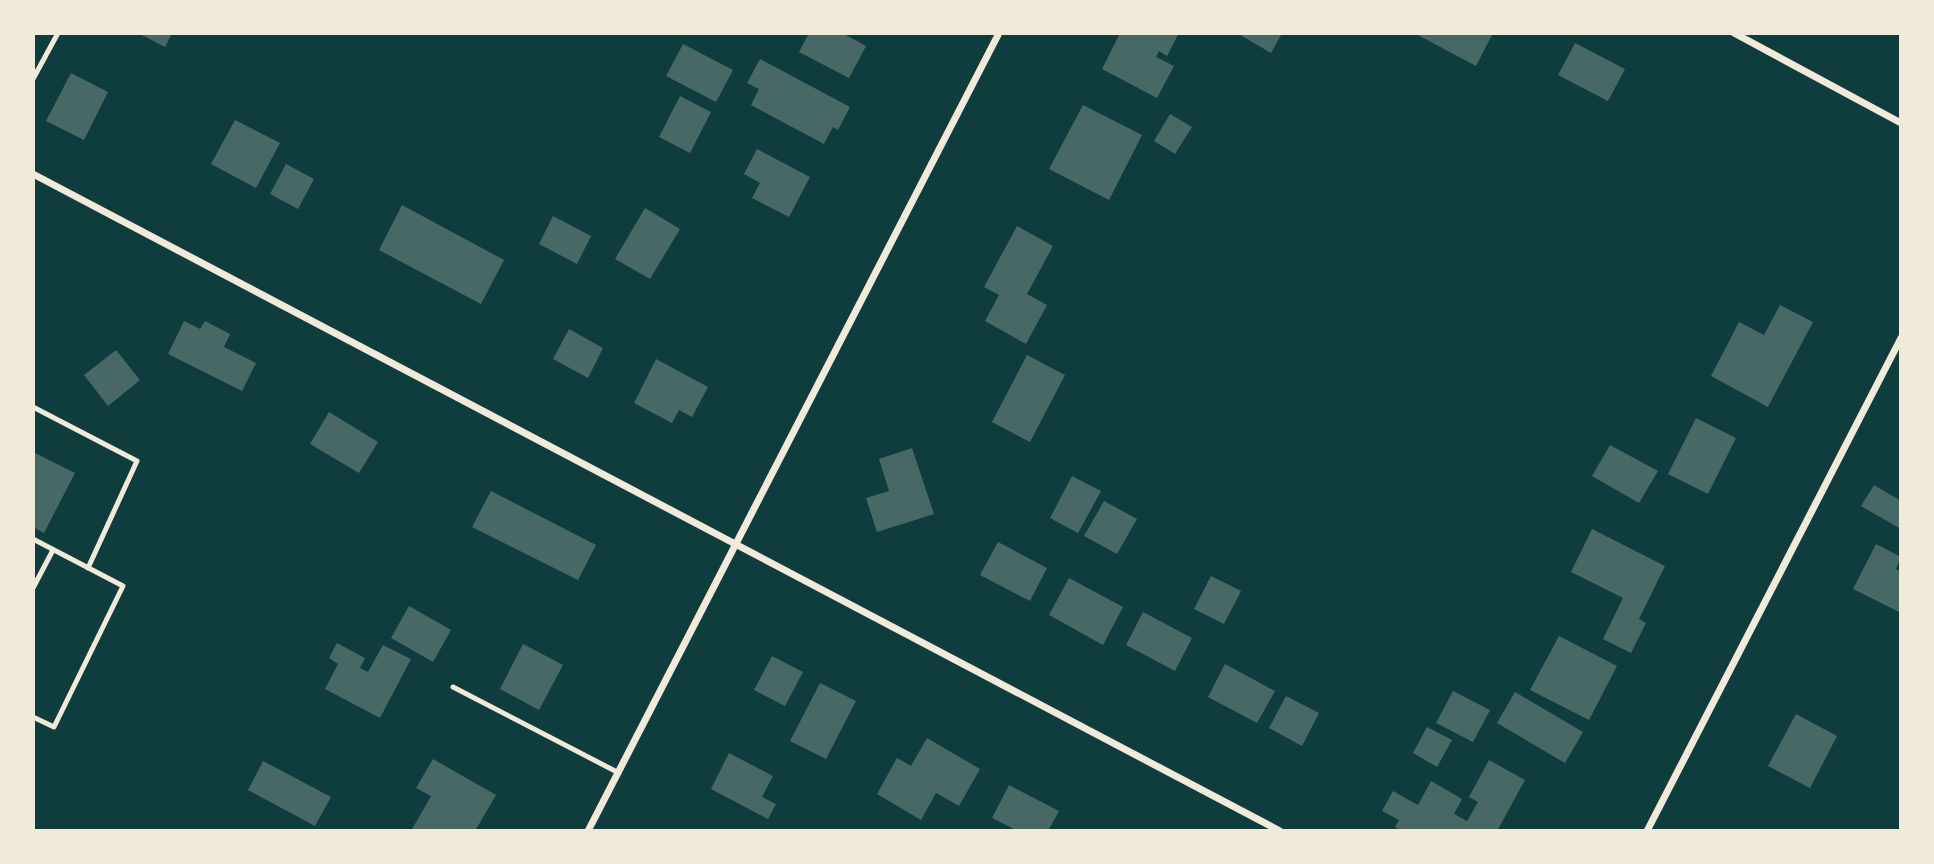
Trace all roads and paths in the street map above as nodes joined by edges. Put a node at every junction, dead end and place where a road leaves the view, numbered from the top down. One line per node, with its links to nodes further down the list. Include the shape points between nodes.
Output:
1 (58, 33): 4 (lane)
2 (999, 33): 10 (street)
3 (1734, 33): 5 (street)
4 (33, 79)
5 (1901, 123)
6 (33, 174): 10 (street)
7 (1901, 338): 19 (street)
8 (33, 407): 12 (lane, via 137,461)
9 (33, 539): 11 (lane)
10 (738, 544): 16 (street); 18 (street)
11 (53, 550): 12 (lane); 13 (lane)
12 (88, 568): 15 (lane, via 123,586 54,727)
13 (33, 589)
14 (453, 687): 16 (lane)
15 (33, 717)
16 (619, 773): 17 (street)
17 (588, 831)
18 (1280, 831)
19 (1647, 831)

